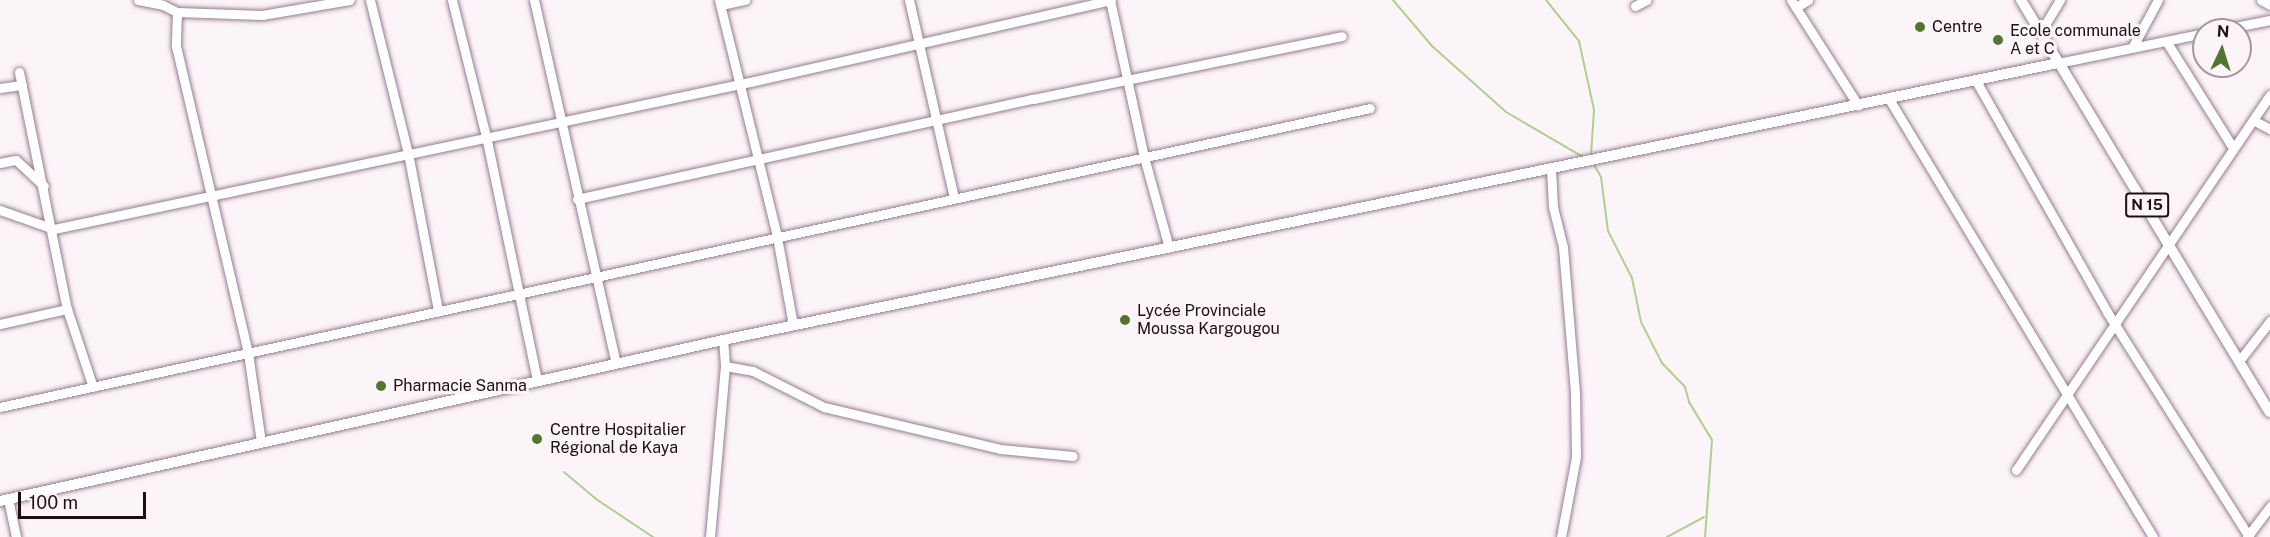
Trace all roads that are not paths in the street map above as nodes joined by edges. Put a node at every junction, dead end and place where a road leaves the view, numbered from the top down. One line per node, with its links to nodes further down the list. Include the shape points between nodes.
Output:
1 (138, 0): 19 (street)
2 (350, 0): 19 (street, via 262,15)
3 (370, 0): 45 (street)
4 (452, 0): 43 (street)
5 (534, 0): 41 (street)
6 (745, 0): 15 (street)
7 (909, 0): 25 (street)
8 (1110, 0): 25 (street); 30 (street)
9 (1647, 0): 18 (street)
10 (1808, 0): 16 (street)
11 (2020, 0): 22 (main road, N 15)
12 (2060, 0): 22 (street)
13 (2158, 0): 27 (street)
14 (2261, 0): 17 (street)
15 (720, 2): 32 (street)
16 (1793, 4): 37 (street)
17 (2270, 5)
18 (1635, 6)
19 (177, 12): 52 (street, via 177,46)
20 (2270, 20): 21 (street)
21 (2252, 24)
22 (2040, 33): 28 (main road, N 15)
23 (1342, 36): 30 (street)
24 (2192, 36): 26 (street)
25 (918, 41): 32 (street); 39 (street)
26 (2166, 41): 27 (street); 44 (street)
27 (2132, 48): 28 (street)
28 (2058, 63): 31 (main road); 57 (main road, N 15)
29 (19, 72): 33 (street)
30 (1127, 80): 39 (street); 46 (street)
31 (1976, 81): 36 (main road); 65 (street)
32 (741, 84): 41 (street); 47 (street)
33 (22, 85): 34 (street); 50 (street)
34 (0, 88)
35 (2270, 95): 40 (street)
36 (1889, 99): 37 (main road); 74 (street)
37 (1858, 105): 49 (main road)
38 (1370, 108): 46 (street)
39 (936, 120): 47 (street); 51 (street)
40 (2253, 120): 42 (street); 44 (street)
41 (559, 121): 43 (street); 53 (street)
42 (2270, 129)
43 (486, 136): 45 (street); 60 (street)
44 (2233, 148): 57 (street)
45 (408, 153): 52 (street); 62 (street)
46 (1144, 157): 51 (street); 58 (street)
47 (758, 158): 53 (street); 56 (street)
48 (0, 163): 50 (street, via 16,160)
49 (1551, 169): 58 (main road); 85 (street, via 1553,207 1563,247 1575,394 1576,457)
50 (44, 186): 55 (street)
51 (954, 198): 56 (street)
52 (211, 199): 55 (street); 68 (street)
53 (577, 199): 59 (street)
54 (0, 210): 55 (street)
55 (54, 229): 61 (street)
56 (777, 237): 59 (street); 66 (street)
57 (2170, 242): 65 (street); 69 (main road, N 15)
58 (1169, 248): 66 (main road)
59 (596, 276): 60 (street); 70 (street)
60 (518, 293): 62 (street); 72 (street)
61 (67, 309): 64 (street); 73 (street)
62 (438, 311): 68 (street)
63 (2270, 322): 69 (street)
64 (0, 324)
65 (2114, 324): 74 (street); 82 (street)
66 (793, 325): 67 (main road)
67 (723, 340): 70 (main road); 71 (street)
68 (248, 353): 73 (street); 77 (street)
69 (2239, 361): 76 (main road, N 15)
70 (616, 363): 72 (main road)
71 (724, 366): 78 (street, via 753,371 824,407 1000,449); 84 (street)
72 (537, 381): 77 (main road)
73 (93, 387): 75 (street)
74 (2066, 395): 79 (street); 86 (street)
75 (0, 407)
76 (2270, 412)
77 (261, 442): 80 (main road)
78 (1073, 456)
79 (2016, 470)
80 (4, 500): 83 (street)
81 (2270, 506): 82 (street)
82 (2248, 536)
83 (16, 537)
84 (710, 537)
85 (1561, 537)
86 (2152, 537)

